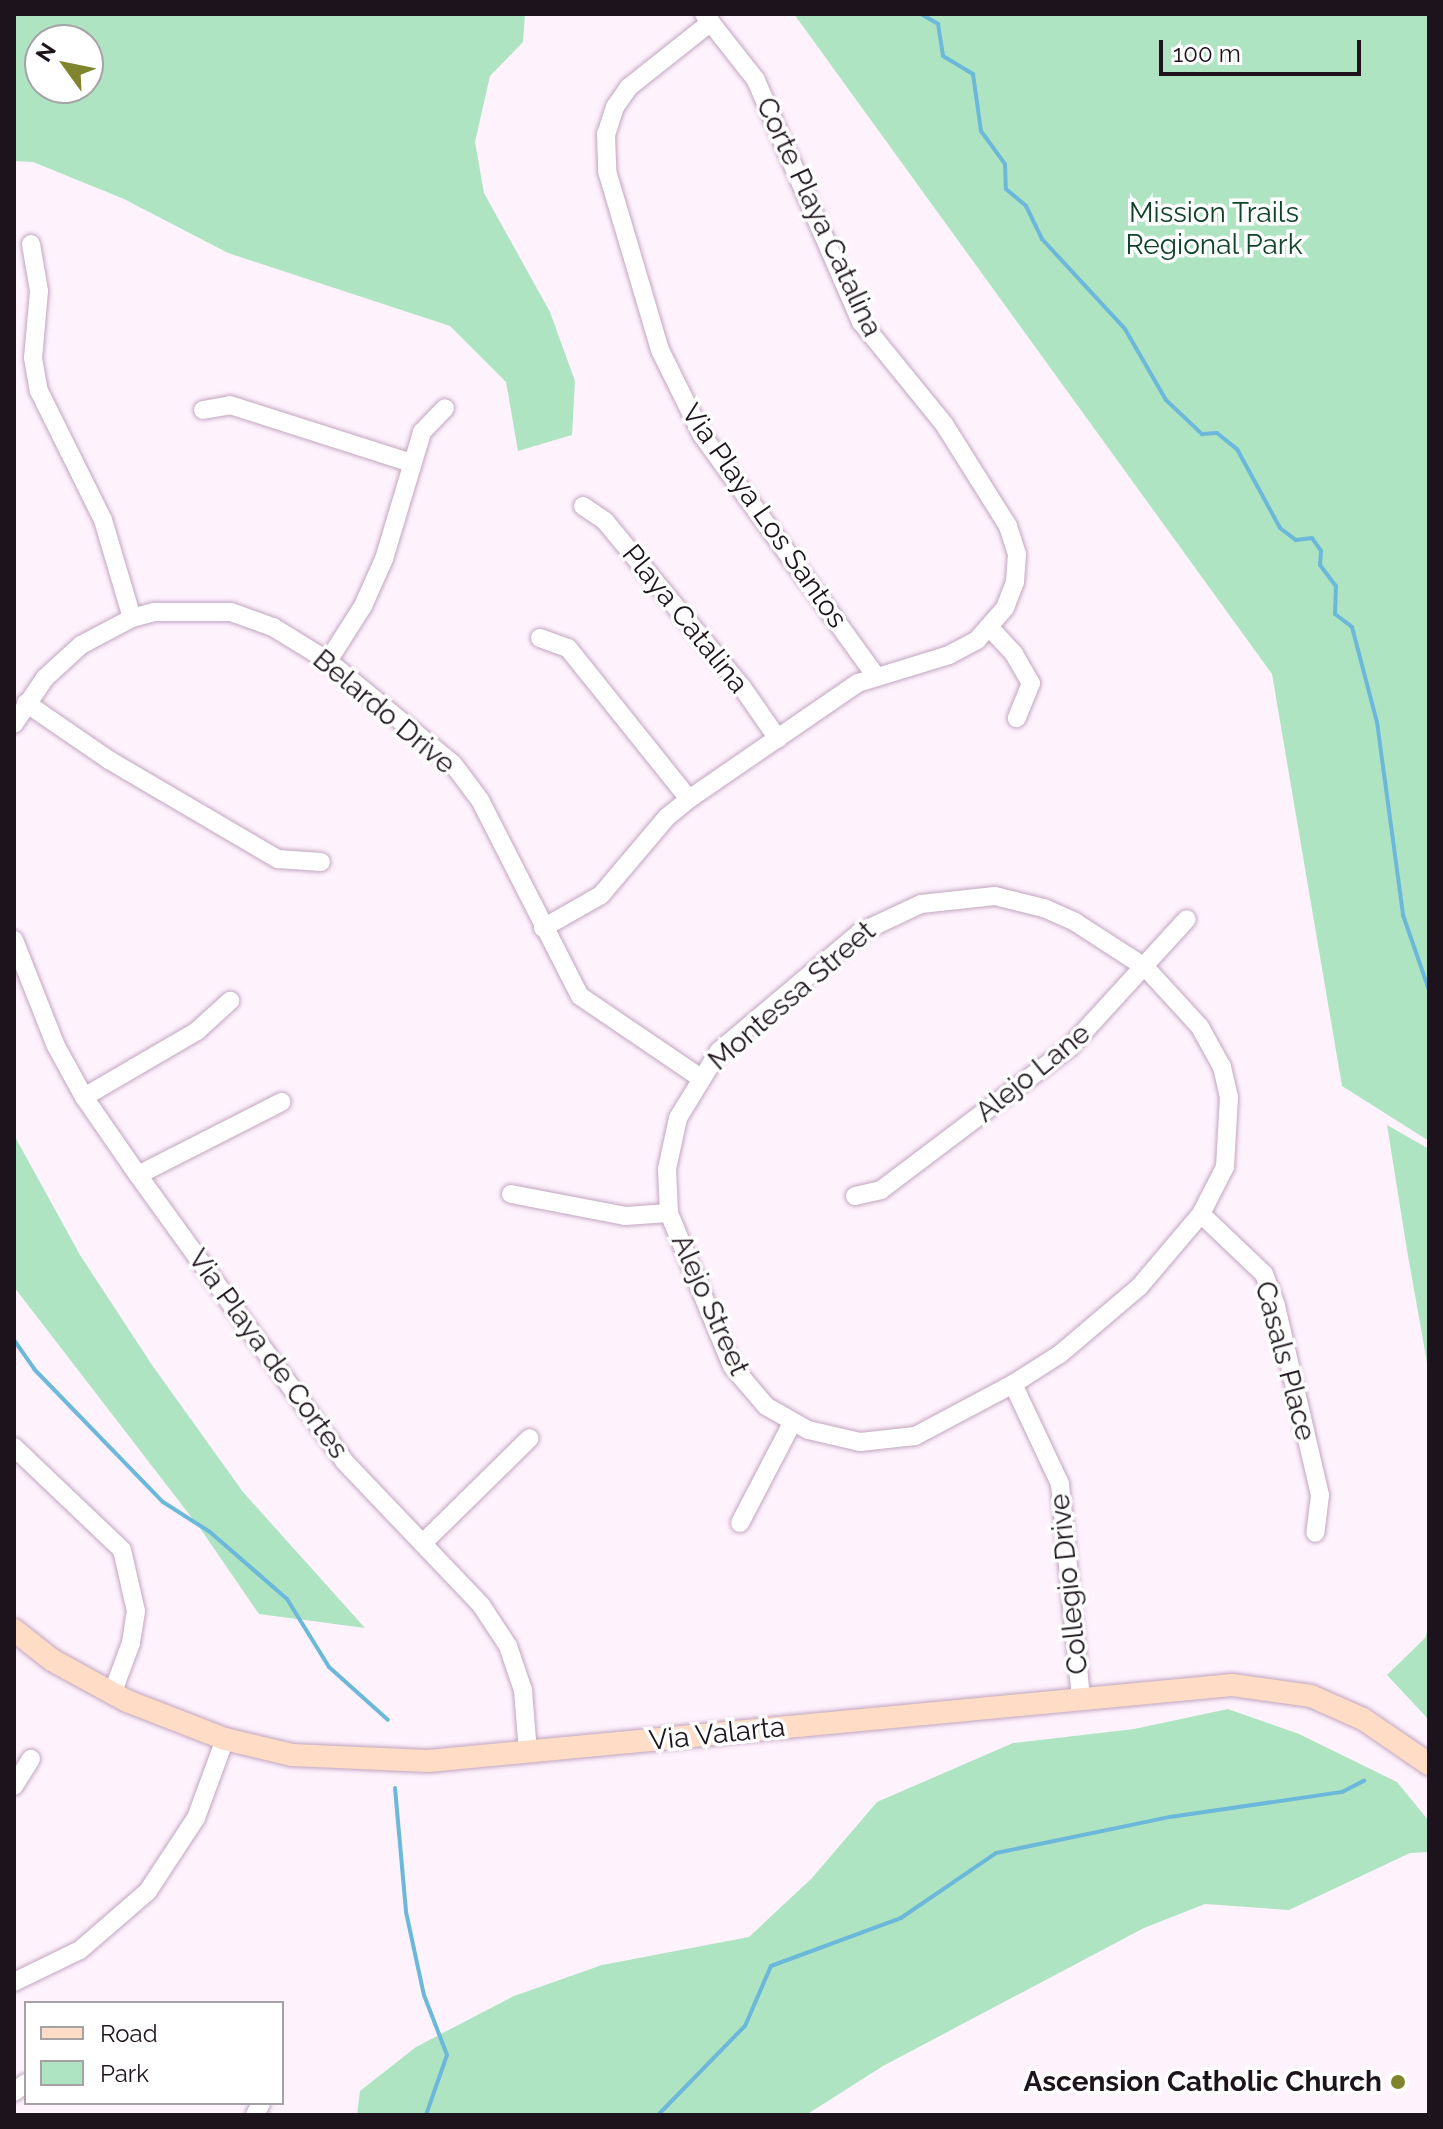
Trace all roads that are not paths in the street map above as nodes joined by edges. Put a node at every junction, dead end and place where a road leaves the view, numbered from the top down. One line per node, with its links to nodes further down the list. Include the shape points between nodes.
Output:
1 (708, 18): 8 (street, Corte Playa Catalina, via 756,80 861,322 944,424 1008,526 1017,554 1015,582); 11 (street, Via Playa Los Santos, via 629,87 615,107 606,134 607,171 660,350 695,423)
2 (31, 244): 7 (street, via 39,291 33,358 39,391 103,520)
3 (445, 408): 5 (street, via 422,432)
4 (203, 410): 5 (street, via 230,405)
5 (412, 463): 10 (street, via 384,559 363,606)
6 (583, 506): 15 (street, Playa Catalina, via 605,521 742,687)
7 (132, 618): 10 (street, Belardo Drive, via 154,612 231,612 273,627); 12 (street, Belardo Drive, via 81,645)
8 (991, 629): 11 (street, via 949,655); 13 (street, via 1031,683)
9 (540, 638): 16 (street, via 568,648)
10 (328, 661): 19 (street, Belardo Drive, via 453,764 480,800)
11 (875, 675): 15 (street)
12 (26, 703): 14 (street, Belardo Drive); 17 (street, via 109,760 278,859)
13 (1017, 718)
14 (14, 724)
15 (778, 739): 16 (street)
16 (689, 799): 19 (street, via 667,817 601,895)
17 (321, 862)
18 (1187, 919): 21 (street, Alejo Lane)
19 (543, 928): 23 (street, Belardo Drive, via 593,1010)
20 (14, 940): 24 (street, Via Playa de Cortes, via 56,1046)
21 (1146, 968): 23 (street, Montessa Street, via 1075,922 1032,904 977,895 921,904 859,933 719,1051); 28 (street, Alejo Lane, via 1034,1077 881,1190); 30 (street, Montessa Street, via 1200,1027 1226,1082 1229,1150)
22 (230, 1001): 24 (street, via 197,1031)
23 (699, 1077): 29 (street, Alejo Street, via 670,1148)
24 (84, 1097): 26 (street, Via Playa de Cortes)
25 (281, 1102): 26 (street)
26 (138, 1175): 37 (street, Via Playa de Cortes, via 344,1461)
27 (511, 1194): 29 (street, via 625,1216)
28 (855, 1196)
29 (669, 1213): 32 (street, Alejo Street, via 732,1366 755,1396)
30 (1201, 1214): 31 (street, Montessa Street, via 1139,1287 1060,1354); 36 (street, Casals Place, via 1264,1274 1276,1306 1320,1495)
31 (1013, 1384): 32 (street, Alejo Street, via 933,1431 897,1440 841,1439); 40 (street, Collegio Drive, via 1060,1484)
32 (792, 1423): 35 (street)
33 (530, 1438): 37 (street)
34 (14, 1447): 39 (street, via 122,1550 136,1611 131,1643)
35 (740, 1523)
36 (1315, 1533)
37 (424, 1542): 42 (street, Via Playa de Cortes, via 481,1605 508,1646 523,1690)
38 (14, 1630): 39 (main road, Via Valarta, via 52,1660)
39 (112, 1694): 41 (main road, Via Valarta)
40 (1081, 1698): 42 (main road, Via Valarta); 44 (main road, Via Valarta, via 1232,1685 1278,1689 1359,1717)
41 (225, 1739): 42 (main road, Via Valarta, via 292,1755 366,1762); 46 (street, via 191,1828 148,1891 80,1950)
42 (528, 1752)
43 (31, 1759): 45 (street)
44 (1429, 1764)
45 (14, 1786)
46 (14, 1982)

